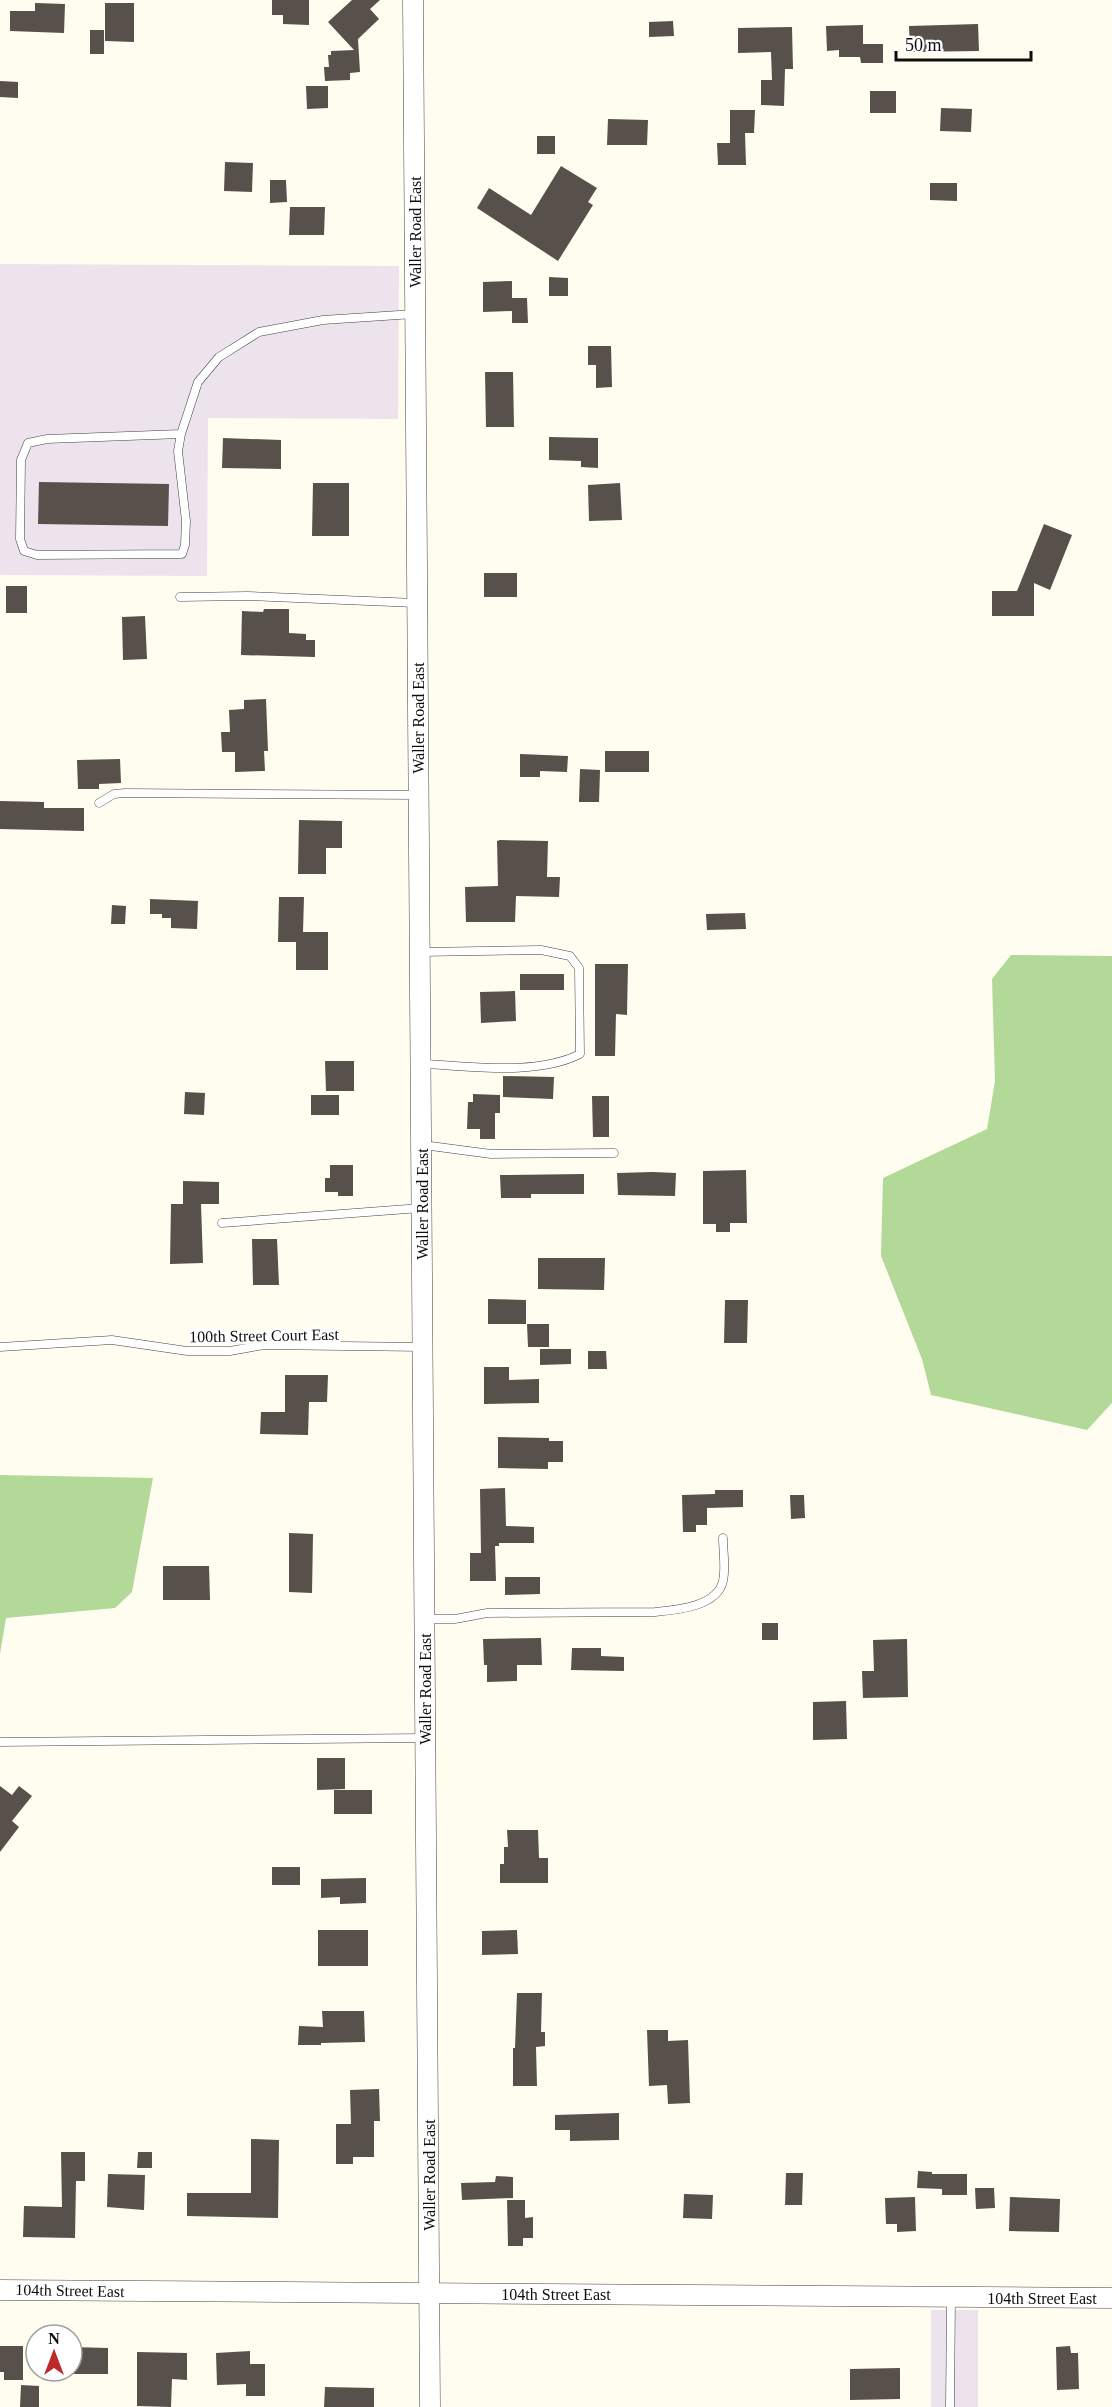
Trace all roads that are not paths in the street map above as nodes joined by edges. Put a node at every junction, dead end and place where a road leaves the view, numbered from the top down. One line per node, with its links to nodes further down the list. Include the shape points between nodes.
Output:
1 (414, 0): 2 (street, Waller Road East)
2 (416, 314): 3 (lane, via 323,320 259,332 219,357 198,382); 5 (street, Waller Road East)
3 (181, 434): 3 (lane, via 178,451 186,521 182,554 37,555 24,551 20,538 21,460 28,443)
4 (180, 597): 5 (lane)
5 (418, 603): 6 (street, Waller Road East)
6 (419, 795): 7 (lane, via 125,793 114,794); 8 (street, Waller Road East)
7 (99, 803)
8 (420, 952): 9 (street, Waller Road East); 9 (lane, via 541,950 570,956 579,968 580,1054 566,1062 539,1068)
9 (421, 1064): 10 (street, Waller Road East)
10 (421, 1145): 11 (lane, via 491,1154); 12 (street, Waller Road East)
11 (614, 1153)
12 (422, 1208): 13 (lane); 15 (street, Waller Road East)
13 (222, 1223)
14 (0, 1347): 15 (lane, 100th Street Court East, via 112,1340 187,1351 231,1351 264,1345)
15 (423, 1347): 17 (street, Waller Road East)
16 (723, 1538): 17 (lane, via 723,1580 719,1590 682,1610 487,1613)
17 (424, 1619): 18 (street, Waller Road East)
18 (426, 1738): 19 (lane); 21 (street, Waller Road East)
19 (0, 1742)
20 (0, 2290): 21 (street, 104th Street East)
21 (430, 2294): 22 (street, 104th Street East); 24 (street, Waller Road East)
22 (951, 2297): 23 (street, 104th Street East); 25 (lane)
23 (1112, 2298)
24 (430, 2407)
25 (950, 2407)

